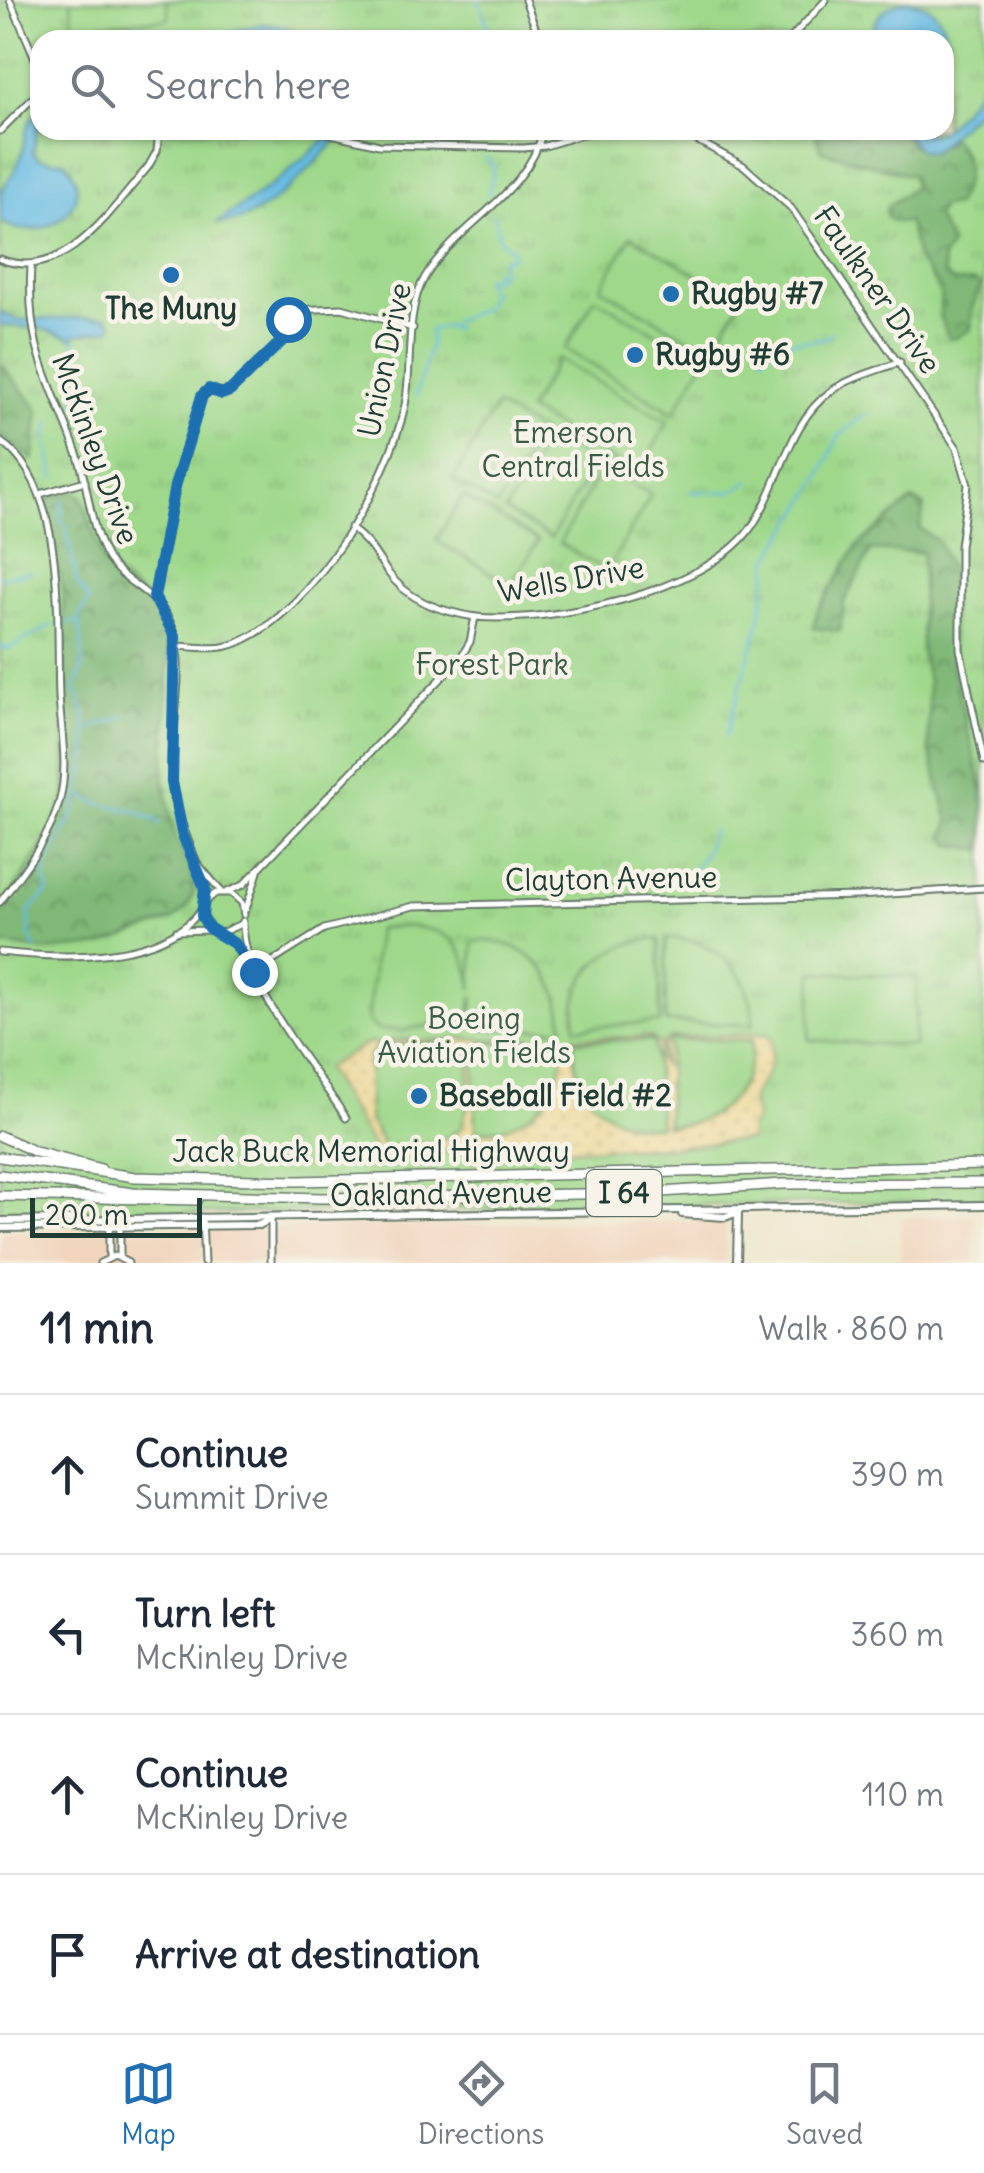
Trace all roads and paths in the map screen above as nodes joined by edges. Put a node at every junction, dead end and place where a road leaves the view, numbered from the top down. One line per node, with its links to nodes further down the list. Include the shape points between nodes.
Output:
1 (10, 0): 6 (street)
2 (524, 0): 4 (street)
3 (826, 0): 5 (street)
4 (536, 30)
5 (799, 30)
6 (30, 47)
7 (30, 101): 8 (street)
8 (0, 131)
9 (157, 140): 16 (street, via 152,162 87,234 57,259)
10 (356, 140): 14 (street)
11 (541, 140): 14 (street, Union Drive)
12 (563, 140): 14 (street)
13 (696, 140): 18 (street, Faulkner Drive, via 744,166 791,208)
14 (539, 147): 17 (street, Union Drive, via 424,278)
15 (0, 259): 16 (street)
16 (31, 266): 20 (street, McKinley Drive, via 31,330 41,373)
17 (413, 328): 22 (street, Union Drive, via 401,419); 23 (street, via 342,308 294,310 286,337 230,391 203,392 175,486)
18 (900, 362): 24 (street, Wells Drive, via 823,397 749,530 698,570 654,590 574,608); 26 (street, Faulkner Drive, via 957,448 966,475 959,632)
19 (0, 441): 21 (street)
20 (85, 481): 21 (street); 23 (street, McKinley Drive, via 109,560)
21 (39, 494): 31 (street, via 58,594 63,788 46,834)
22 (350, 528): 24 (street, via 409,594); 25 (street, Union Drive, via 315,583 276,619 228,646)
23 (154, 597): 25 (street, McKinley Drive, via 170,620)
24 (475, 617): 28 (street, Wells Drive, via 458,660)
25 (176, 646): 27 (street, McKinley Drive, via 172,782)
26 (984, 762)
27 (193, 858): 30 (street, McKinley Drive); 32 (street, McKinley Drive)
28 (262, 865): 30 (street, Wells Drive, via 240,887); 33 (street, Wells Drive)
29 (984, 888): 39 (street, Clayton Avenue, via 414,906 324,928)
30 (224, 892): 32 (street); 33 (street, via 240,900)
31 (0, 902)
32 (204, 904): 34 (street); 35 (street)
33 (244, 918): 36 (street, via 232,932); 38 (street)
34 (211, 930): 35 (street); 36 (street)
35 (168, 932): 37 (street, via 90,957)
36 (219, 933): 38 (street)
37 (0, 952)
38 (248, 962): 39 (street)
39 (254, 972): 40 (street)
40 (346, 1118)
41 (0, 1136): 45 (highway)
42 (0, 1157): 45 (highway, Jack Buck Memorial Highway / I 64)
43 (984, 1166): 45 (highway, Jack Buck Memorial Highway / I 64, via 344,1181)
44 (0, 1174): 48 (highway, Jack Buck Memorial Highway / I 64, via 91,1190)
45 (118, 1175)
46 (984, 1184): 48 (highway, Jack Buck Memorial Highway / I 64)
47 (0, 1196): 48 (highway, via 165,1202)
48 (224, 1196)
49 (982, 1207): 50 (street, Oakland Avenue)
50 (738, 1212): 51 (street, Oakland Avenue); 62 (street)
51 (270, 1219): 52 (street, Oakland Avenue); 61 (street)
52 (203, 1222): 54 (street, Oakland Avenue); 60 (street)
53 (108, 1223): 54 (street, Oakland Avenue); 55 (street, Oakland Avenue); 56 (street)
54 (120, 1223): 57 (street)
55 (0, 1224)
56 (109, 1257): 57 (street); 58 (street)
57 (120, 1257): 59 (street)
58 (100, 1263)
59 (128, 1263)
60 (204, 1263)
61 (271, 1263)
62 (738, 1263)

